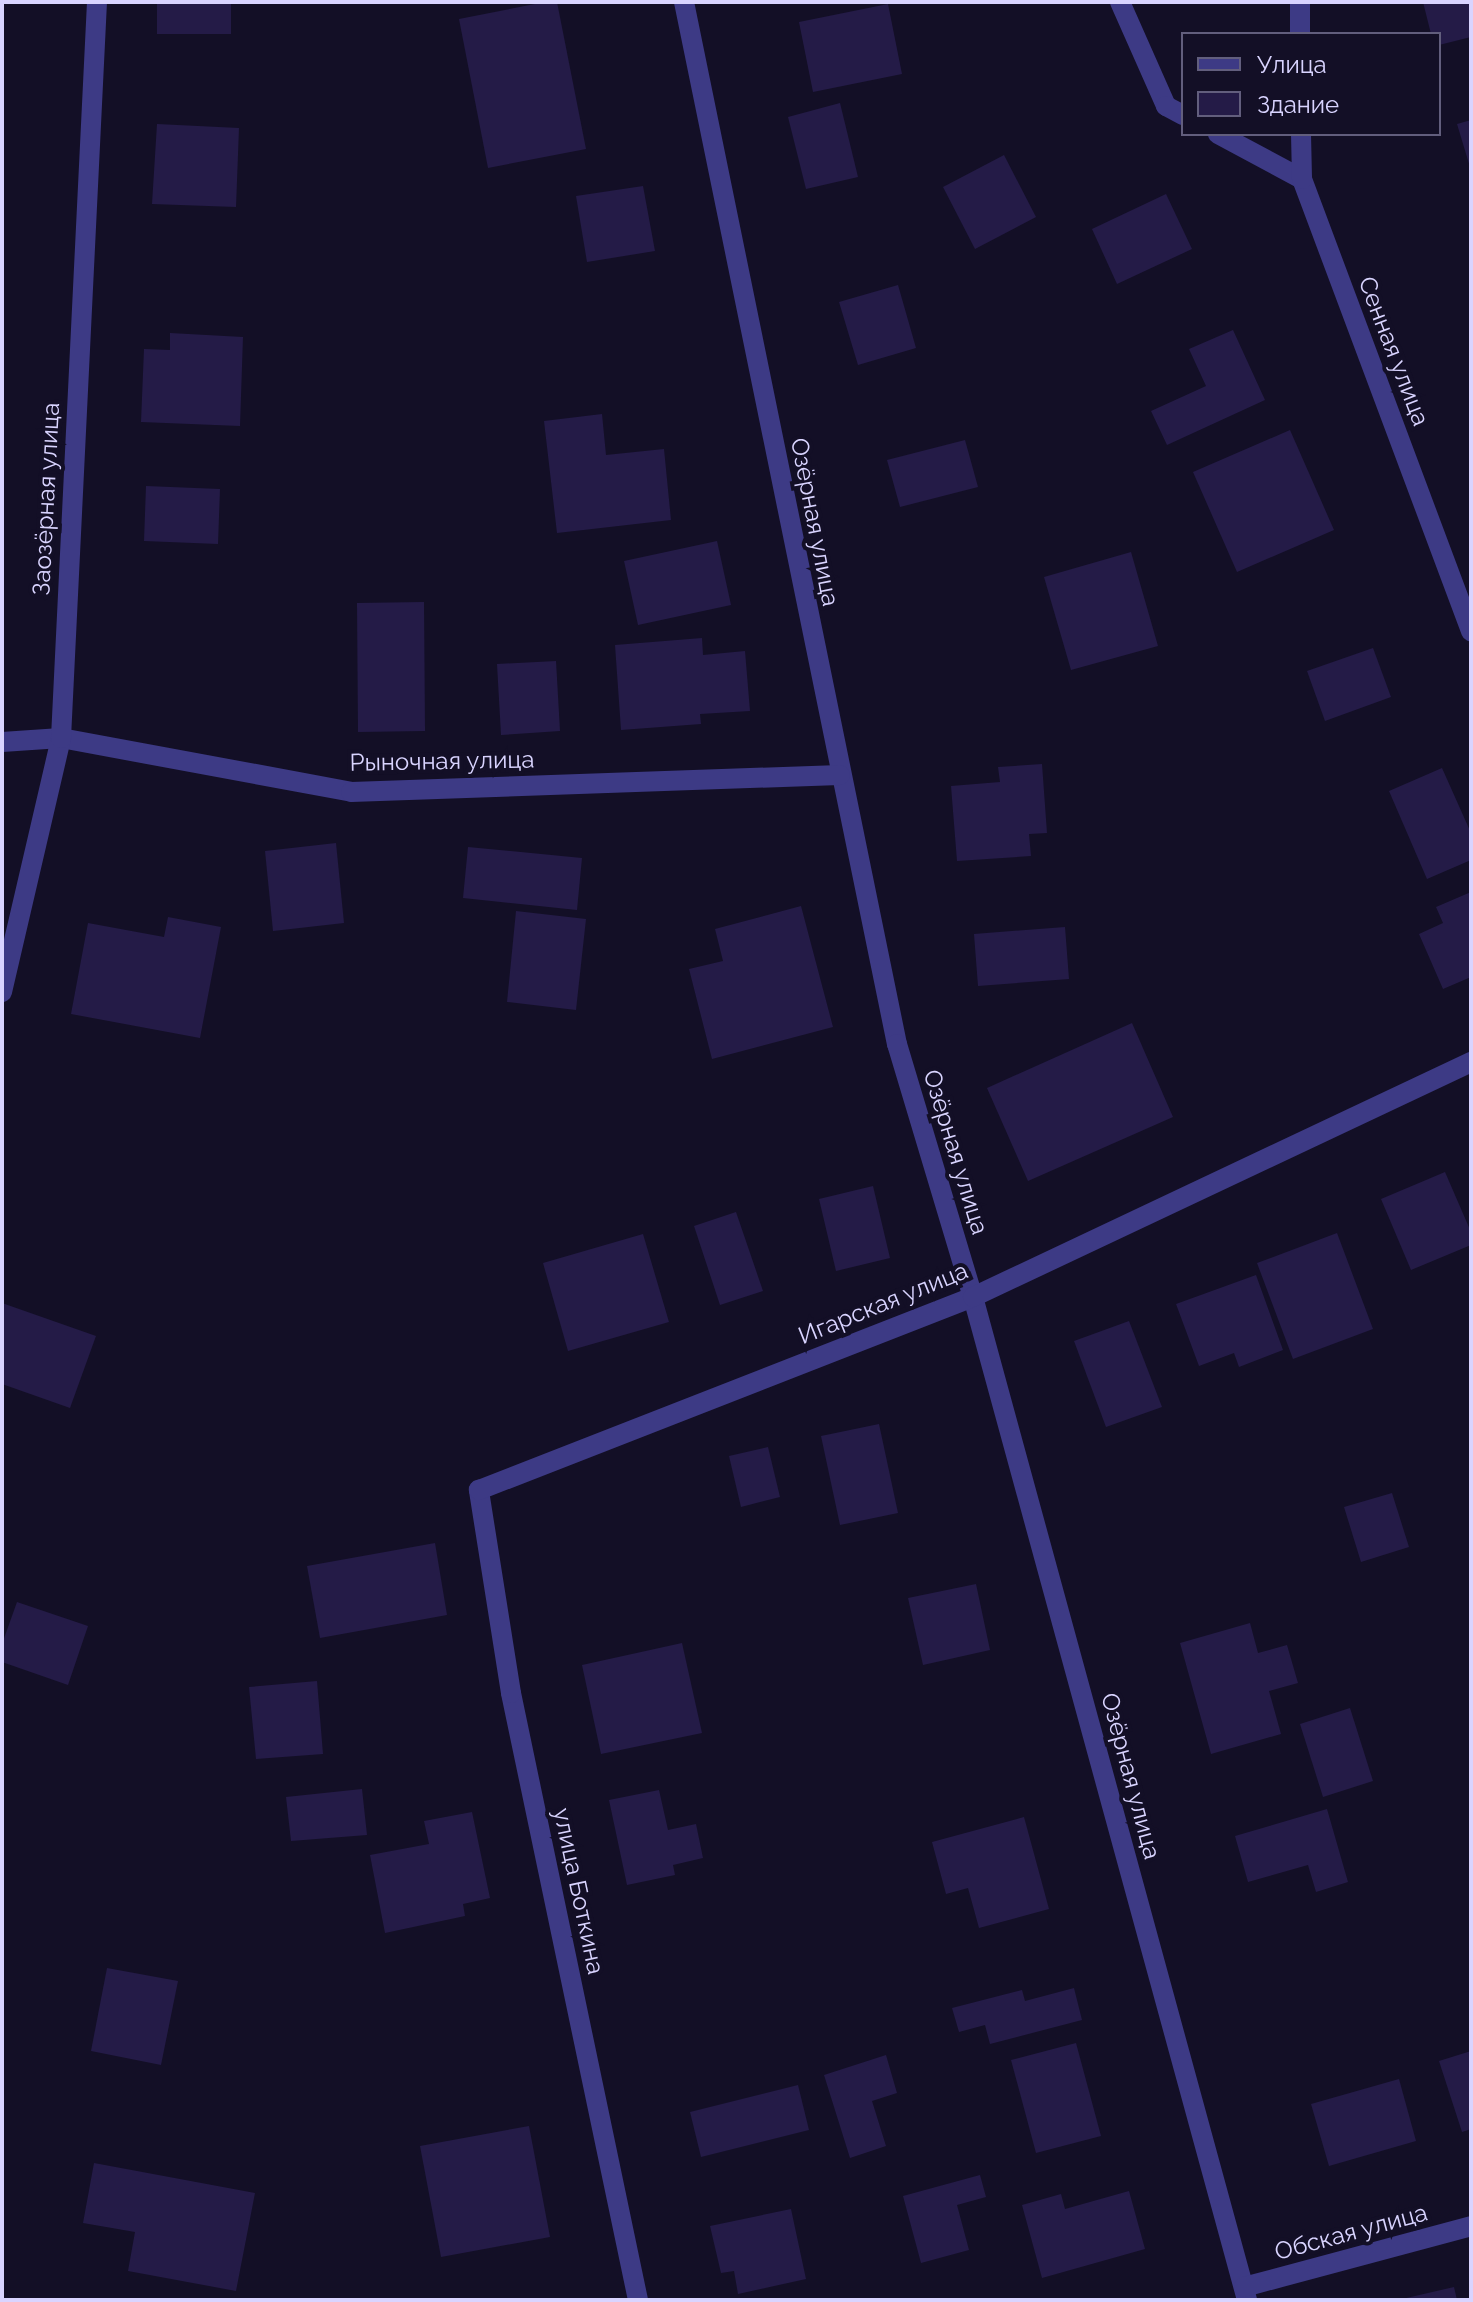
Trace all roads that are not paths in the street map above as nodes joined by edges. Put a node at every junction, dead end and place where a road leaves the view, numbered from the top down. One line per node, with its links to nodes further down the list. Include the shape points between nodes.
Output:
1 (97, 2): 11 (street, Заозёрная улица)
2 (684, 2): 13 (street, Озёрная улица)
3 (1120, 2): 6 (street, via 1166,106)
4 (1300, 2): 5 (street)
5 (1300, 32)
6 (1181, 114)
7 (1222, 136): 9 (street)
8 (1301, 136): 9 (street, Сенная улица)
9 (1302, 179): 10 (street, Сенная улица)
10 (1471, 631)
11 (61, 738): 12 (street, Рыночная улица); 13 (street, Рыночная улица, via 351,792); 14 (street, Заозёрная улица)
12 (2, 742)
13 (840, 775): 16 (street, Озёрная улица, via 897,1044)
14 (2, 992)
15 (1469, 1069): 16 (street, Игарская улица)
16 (973, 1297): 17 (street, Игарская улица); 19 (street, Озёрная улица)
17 (479, 1490): 20 (street, улица Боткина, via 511,1693)
18 (1471, 2226): 19 (street, Обская улица)
19 (1246, 2294)
20 (638, 2300)

